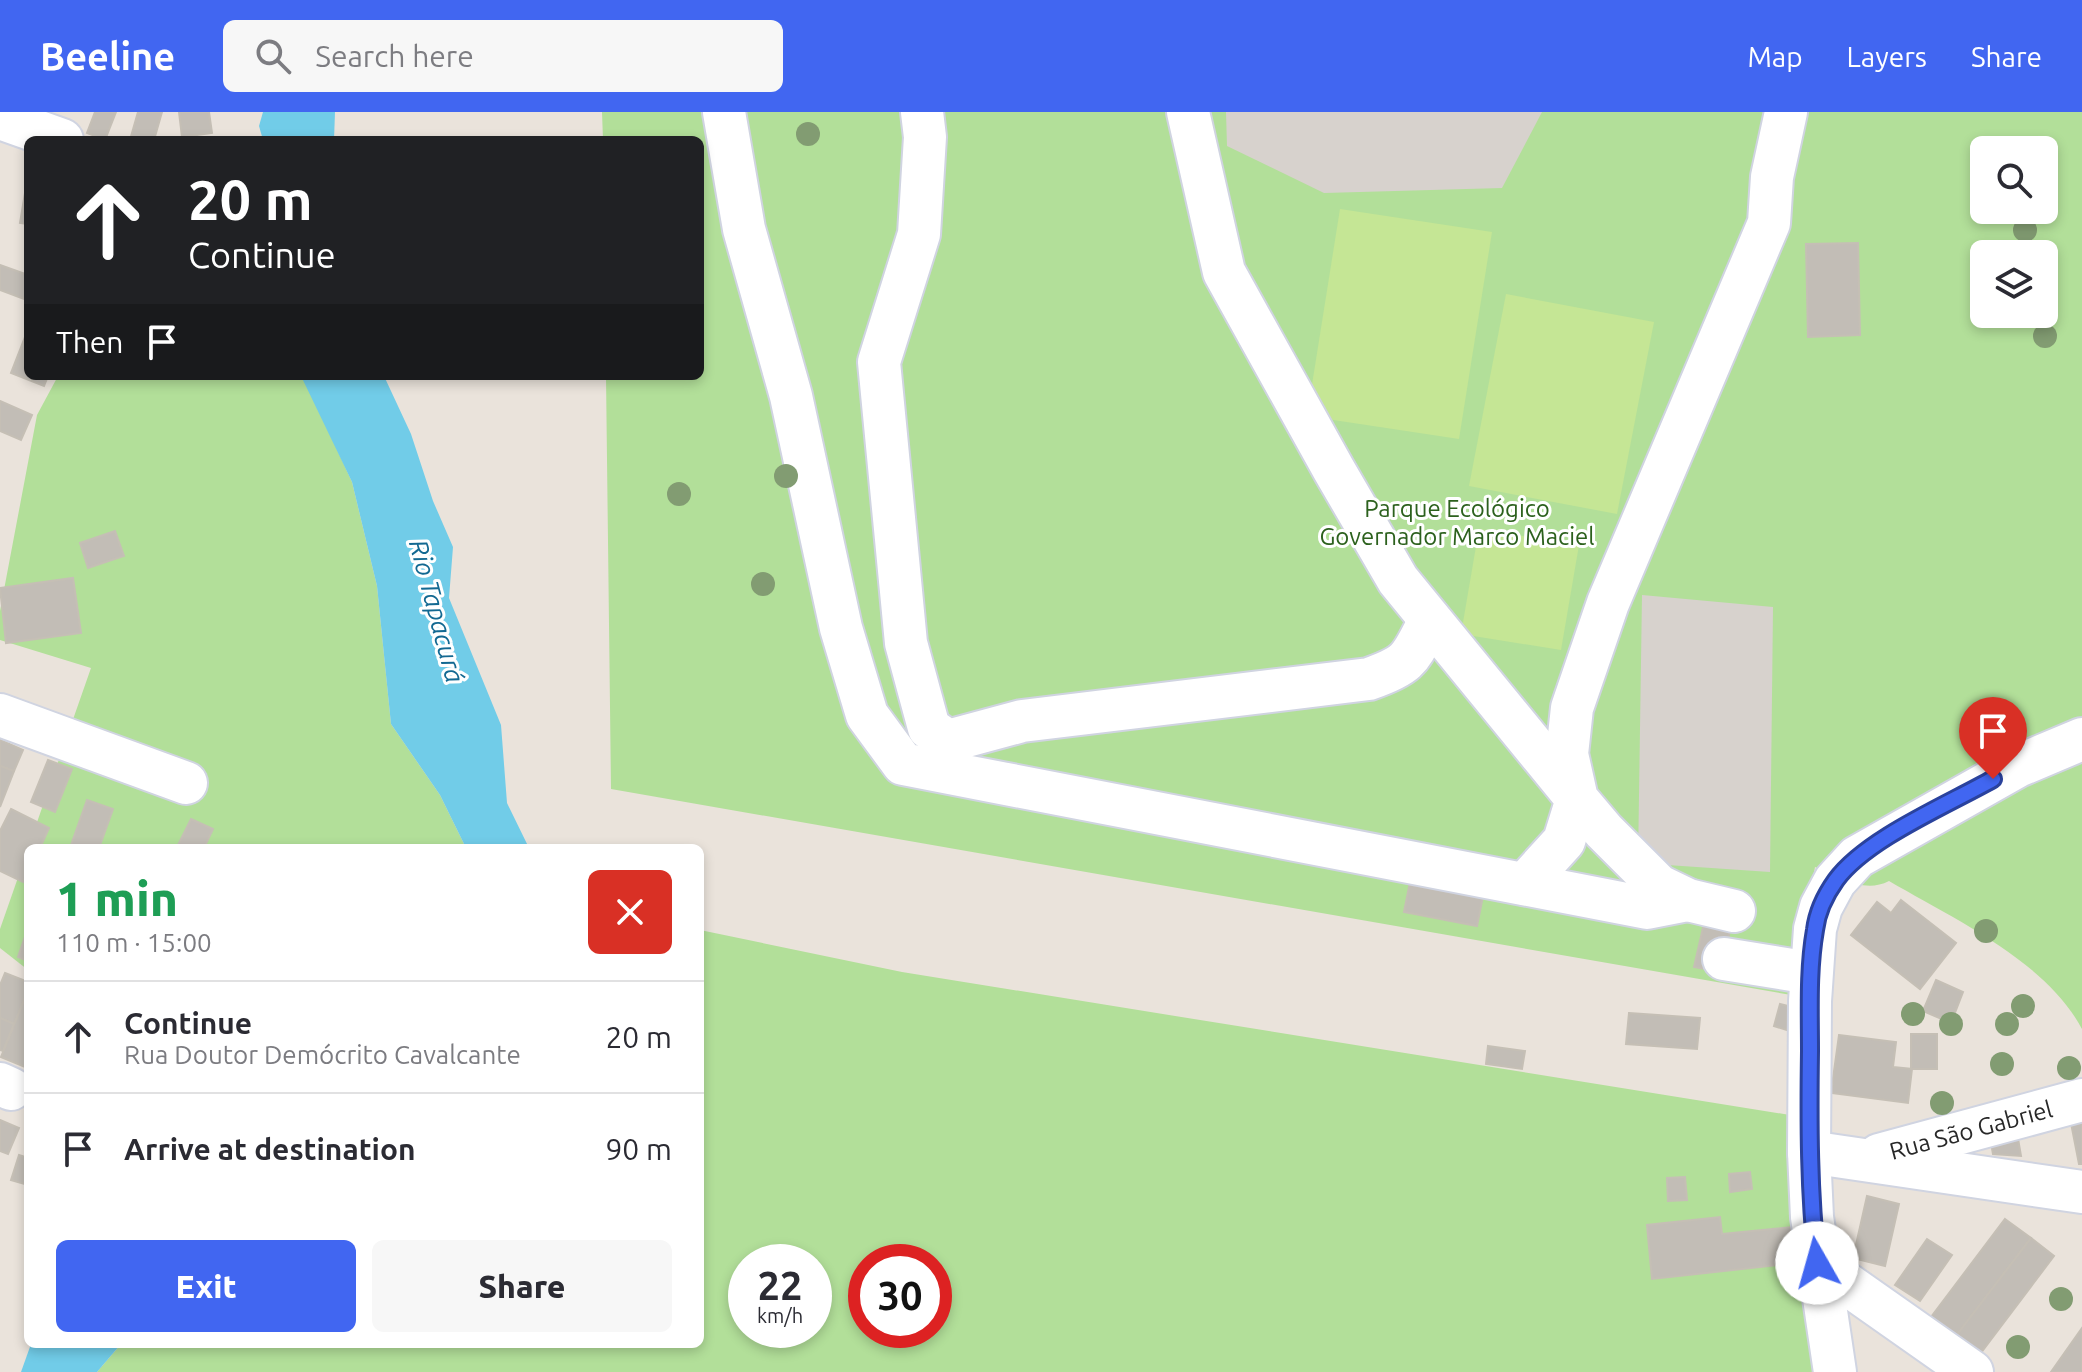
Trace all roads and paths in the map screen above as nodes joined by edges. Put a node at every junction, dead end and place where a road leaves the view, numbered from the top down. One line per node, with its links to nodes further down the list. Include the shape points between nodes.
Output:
1 (724, 112): 12 (street, via 744,229 791,396 841,628 867,715 903,764)
2 (922, 112): 7 (street, via 919,234 879,362 906,643 929,728 948,741 1022,721 1369,679 1410,659)
3 (1188, 112): 7 (street, via 1224,272 1398,580)
4 (1786, 112): 11 (street, via 1769,223 1608,603 1572,708 1567,754)
5 (0, 118): 6 (street)
6 (51, 136)
7 (1430, 620): 11 (street)
8 (0, 715): 10 (street)
9 (2082, 739): 16 (street, via 2018,766 1857,857 1821,907)
10 (186, 783)
11 (1577, 799): 12 (street, via 1564,841); 13 (street, via 1659,886)
12 (1525, 884): 13 (street, via 1647,908)
13 (1688, 900): 14 (street)
14 (1734, 911)
15 (1724, 959): 16 (street)
16 (1801, 971): 18 (street)
17 (2082, 1100): 19 (street, Rua São Gabriel)
18 (1809, 1152): 19 (street); 21 (street)
19 (1861, 1160): 20 (street)
20 (2082, 1192)
21 (1817, 1263): 22 (street); 23 (street)
22 (1835, 1372)
23 (1972, 1372)

